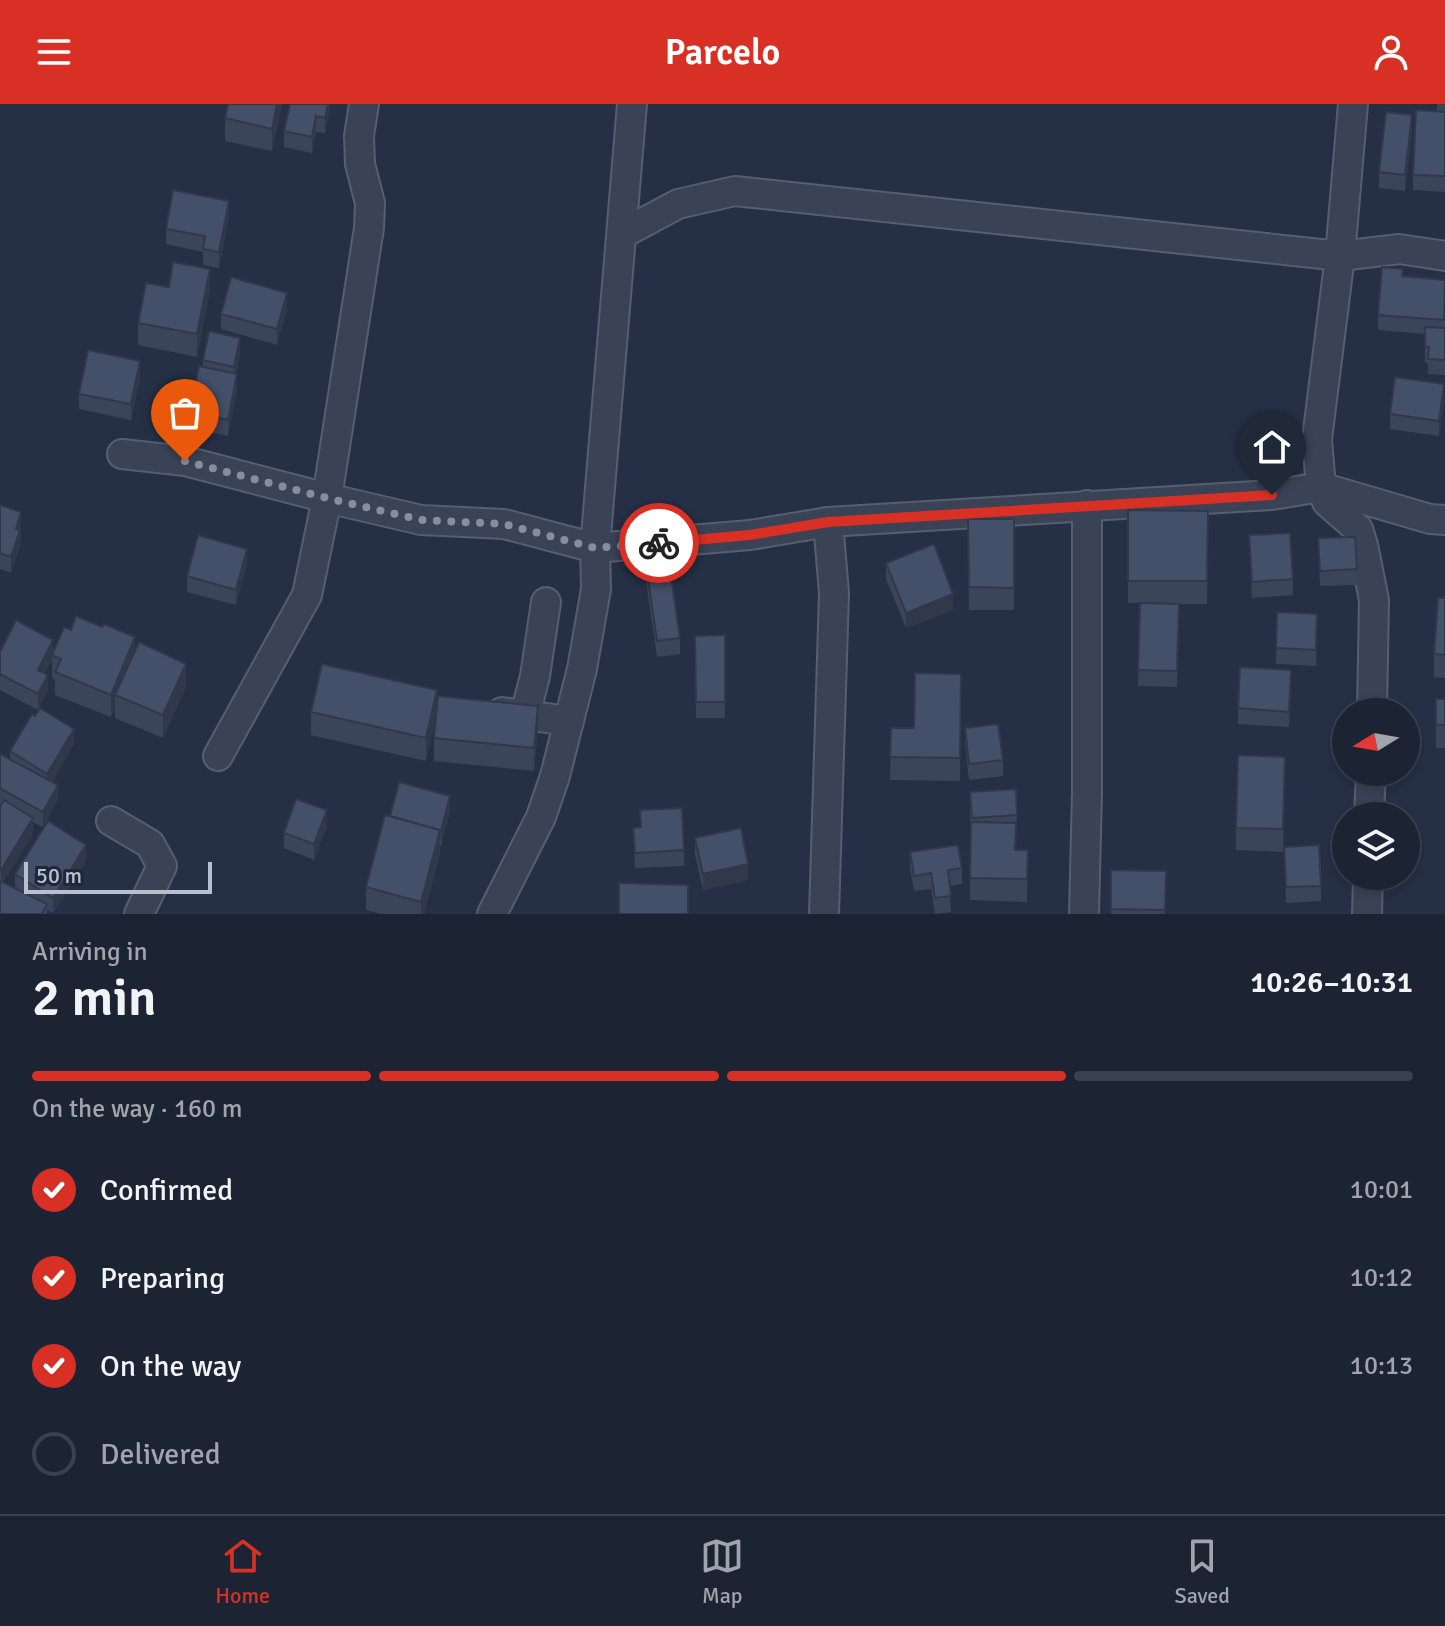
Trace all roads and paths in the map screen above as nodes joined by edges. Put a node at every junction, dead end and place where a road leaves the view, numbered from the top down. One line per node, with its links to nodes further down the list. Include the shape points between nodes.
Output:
1 (364, 104): 9 (street, via 360,164 370,203 369,228)
2 (632, 104): 4 (street)
3 (1353, 104): 5 (street)
4 (622, 234): 5 (street, via 678,204 735,191); 13 (street)
5 (1340, 256): 6 (street, via 1399,249); 8 (street, via 1317,439)
6 (1445, 256)
7 (122, 454): 9 (street, via 185,461)
8 (1321, 487): 10 (street, via 1272,495); 11 (street); 15 (street, via 1327,502 1358,529 1363,545 1374,600)
9 (327, 498): 13 (street, via 421,520 504,524); 19 (street, via 307,595)
10 (1087, 505): 12 (street); 25 (street)
11 (1445, 520)
12 (828, 522): 13 (street, via 750,535); 24 (street, via 834,593)
13 (595, 548): 18 (street, via 596,589)
14 (546, 602): 17 (street)
15 (1372, 698)
16 (479, 709): 17 (street)
17 (525, 715): 18 (street)
18 (569, 721): 23 (street, via 541,817)
19 (218, 756)
20 (111, 821): 22 (street, via 150,844 162,866)
21 (1368, 890): 26 (street)
22 (139, 914)
23 (492, 914)
24 (824, 914)
25 (1084, 914)
26 (1367, 914)

